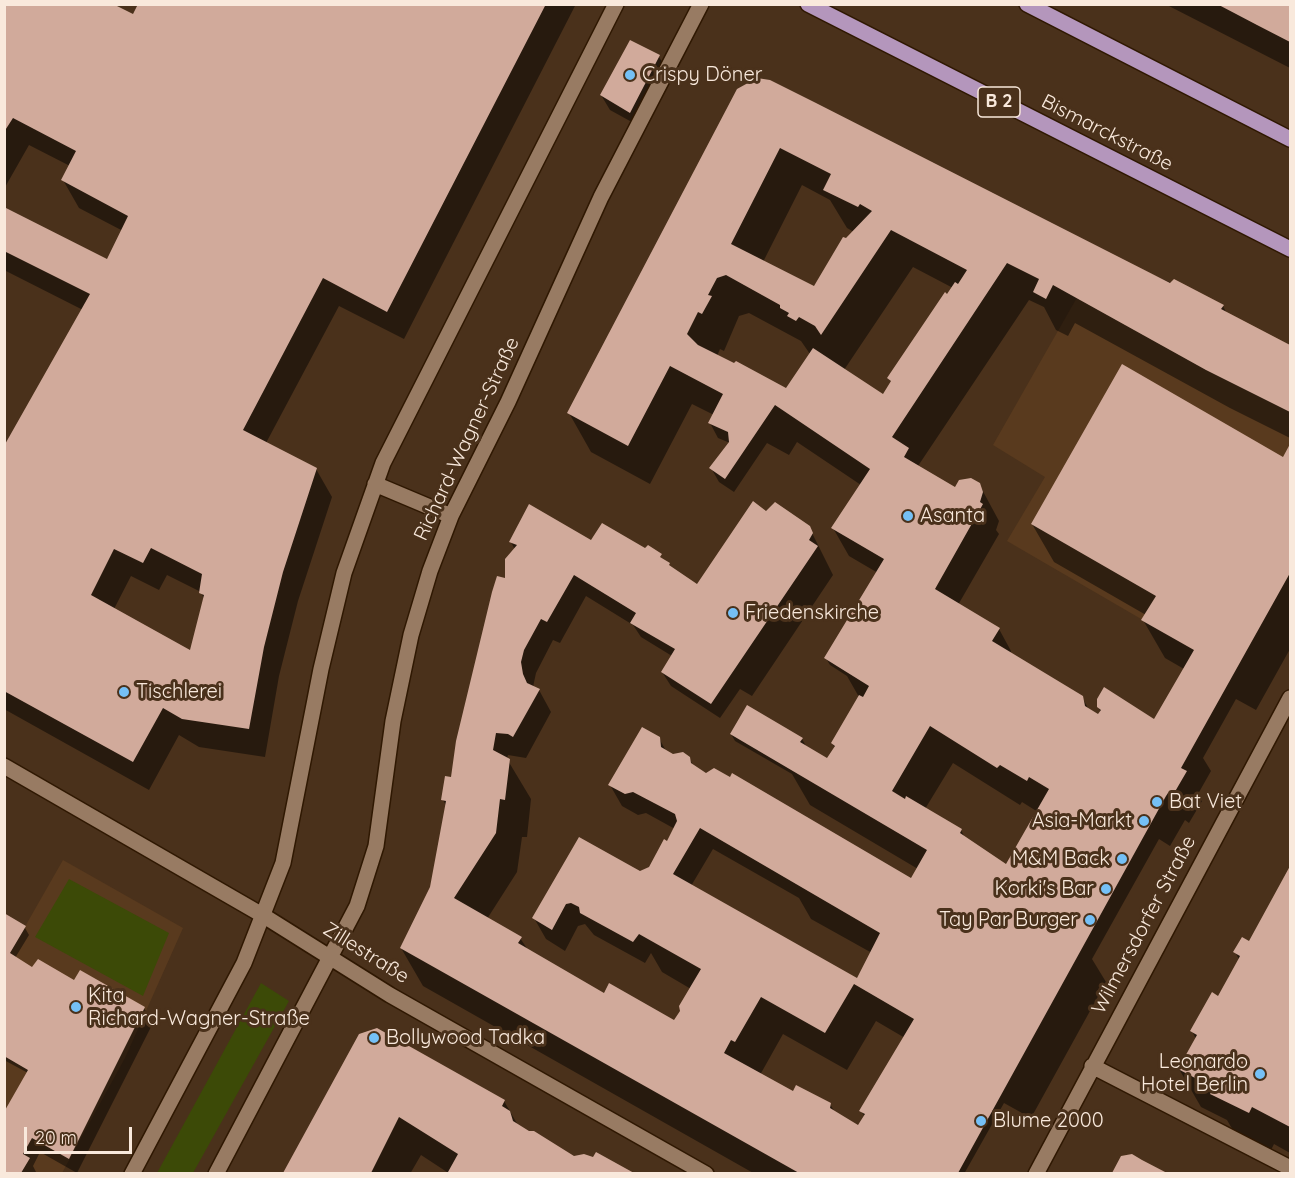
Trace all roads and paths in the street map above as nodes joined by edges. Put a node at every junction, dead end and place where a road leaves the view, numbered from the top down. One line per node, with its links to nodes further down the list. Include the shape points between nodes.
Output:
1 (616, 4): 7 (street)
2 (701, 4): 8 (street, Richard-Wagner-Straße, via 601,197 508,402)
3 (808, 4): 6 (main road, Bismarckstraße / B 2)
4 (1028, 4): 5 (main road)
5 (1290, 139)
6 (1290, 249)
7 (375, 484): 8 (street); 11 (street, via 344,573 283,863)
8 (451, 516): 12 (street, Richard-Wagner-Straße, via 411,635 393,721 376,846 357,906)
9 (1290, 698): 13 (street, Wilmersdorfer Straße)
10 (4, 766): 11 (street, Zillestraße)
11 (264, 915): 12 (street, Zillestraße); 15 (street, via 244,963)
12 (332, 956): 16 (street, Richard-Wagner-Straße); 17 (street, Zillestraße, via 390,995)
13 (1092, 1066): 14 (street); 18 (street, Wilmersdorfer Straße)
14 (1290, 1168)
15 (132, 1173)
16 (216, 1173)
17 (706, 1173)
18 (1036, 1173)

